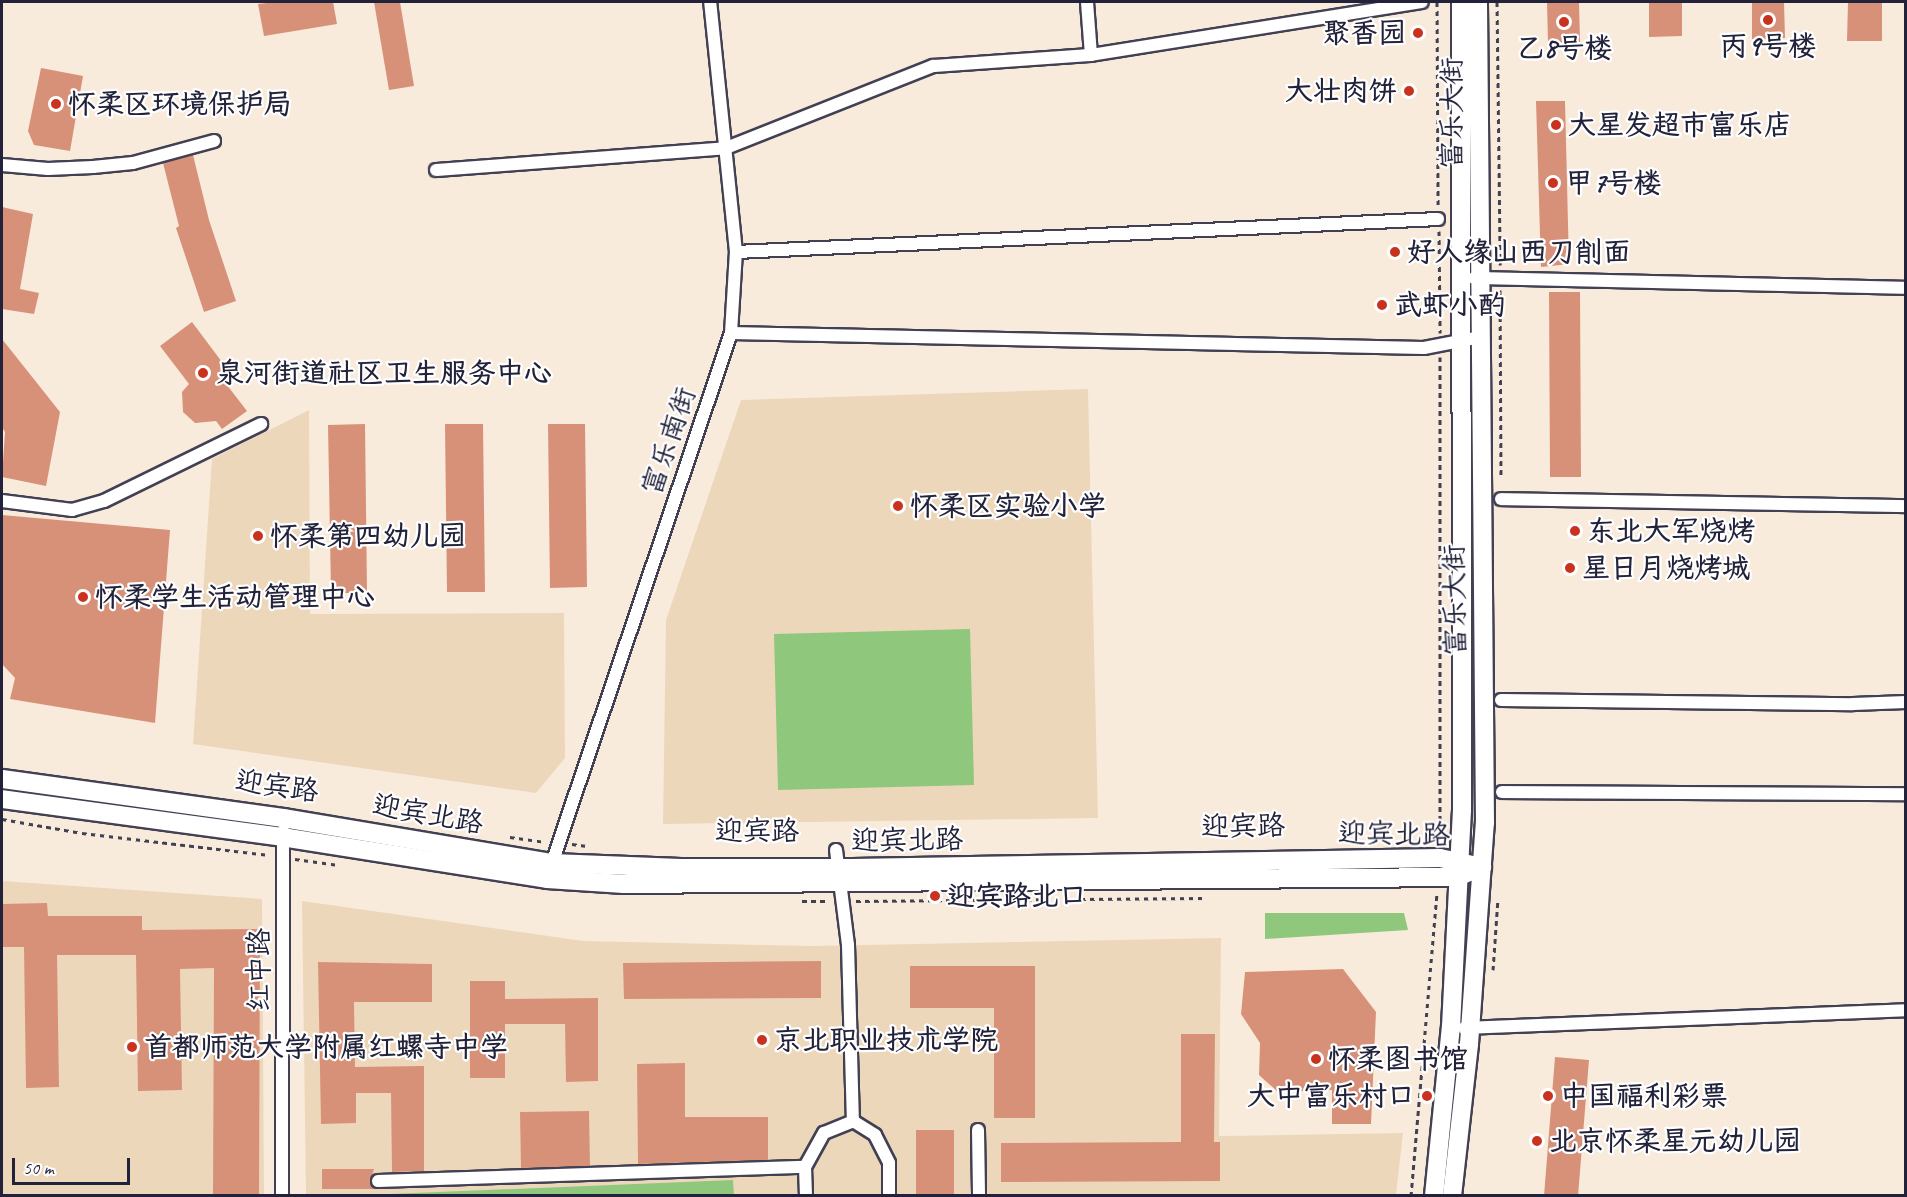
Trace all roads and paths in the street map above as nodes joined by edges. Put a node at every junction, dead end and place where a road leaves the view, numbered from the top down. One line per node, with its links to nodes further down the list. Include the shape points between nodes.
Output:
1 (710, 2): 9 (street, 富乐南街)
2 (1087, 2): 7 (street)
3 (1422, 2): 7 (street)
4 (1437, 2): 12 (path, 富乐大街)
5 (1461, 2): 14 (main road, 富乐大街)
6 (1478, 2): 15 (main road, 富乐大街)
7 (1091, 55): 9 (street, via 933,66)
8 (214, 141): 10 (street, via 133,163 48,169)
9 (726, 148): 11 (street); 13 (street, 富乐南街)
10 (2, 165)
11 (436, 170)
12 (1438, 219): 13 (street); 20 (path, 富乐大街)
13 (736, 252): 17 (street, 富乐南街)
14 (1461, 278): 15 (street); 19 (main road, 富乐大街)
15 (1480, 278): 16 (street); 18 (main road, 富乐大街)
16 (1905, 288)
17 (731, 333): 20 (street); 36 (street, 富乐南街)
18 (1480, 336): 19 (street); 40 (main road, 富乐大街, via 1485,823)
19 (1462, 342): 20 (street); 34 (main road, 富乐大街)
20 (1440, 346): 38 (path, 富乐大街)
21 (261, 424): 23 (street, via 104,501 72,510)
22 (1501, 499): 24 (street)
23 (2, 501)
24 (1905, 506)
25 (1501, 700): 26 (street)
26 (1905, 702)
27 (2, 778): 31 (main road, 迎宾北路)
28 (1502, 792): 29 (street)
29 (1905, 794)
30 (2, 799): 33 (main road, 迎宾北路)
31 (284, 818): 33 (street, 红中路); 42 (main road, 迎宾北路)
32 (502, 836): 36 (path)
33 (282, 837): 42 (main road, 迎宾北路); 51 (street, 红中路)
34 (1461, 840): 38 (path); 41 (main road, 富乐大街)
35 (1430, 841): 38 (path)
36 (558, 843): 37 (path); 42 (street, 富乐南街)
37 (591, 847)
38 (1440, 850): 39 (main road, 迎宾北路); 41 (main road, 迎宾北路)
39 (838, 867): 42 (main road, 迎宾北路, via 624,884); 43 (main road, 迎宾北路); 47 (street, via 848,945)
40 (1482, 867): 41 (main road, 迎宾北路); 46 (main road, 富乐大街)
41 (1458, 869): 43 (main road, 迎宾北路); 45 (main road, 富乐大街)
42 (550, 871)
43 (1438, 877): 55 (path)
44 (1905, 1010): 46 (street)
45 (1451, 1027): 46 (street); 56 (main road, 富乐大街)
46 (1470, 1028): 57 (main road, 富乐大街)
47 (853, 1121): 49 (street, via 824,1133); 53 (street, via 875,1135 889,1163)
48 (978, 1130): 54 (street)
49 (805, 1167): 50 (street); 52 (street)
50 (378, 1181)
51 (282, 1196)
52 (806, 1196)
53 (889, 1196)
54 (979, 1196)
55 (1411, 1196)
56 (1434, 1196)
57 (1452, 1196)

